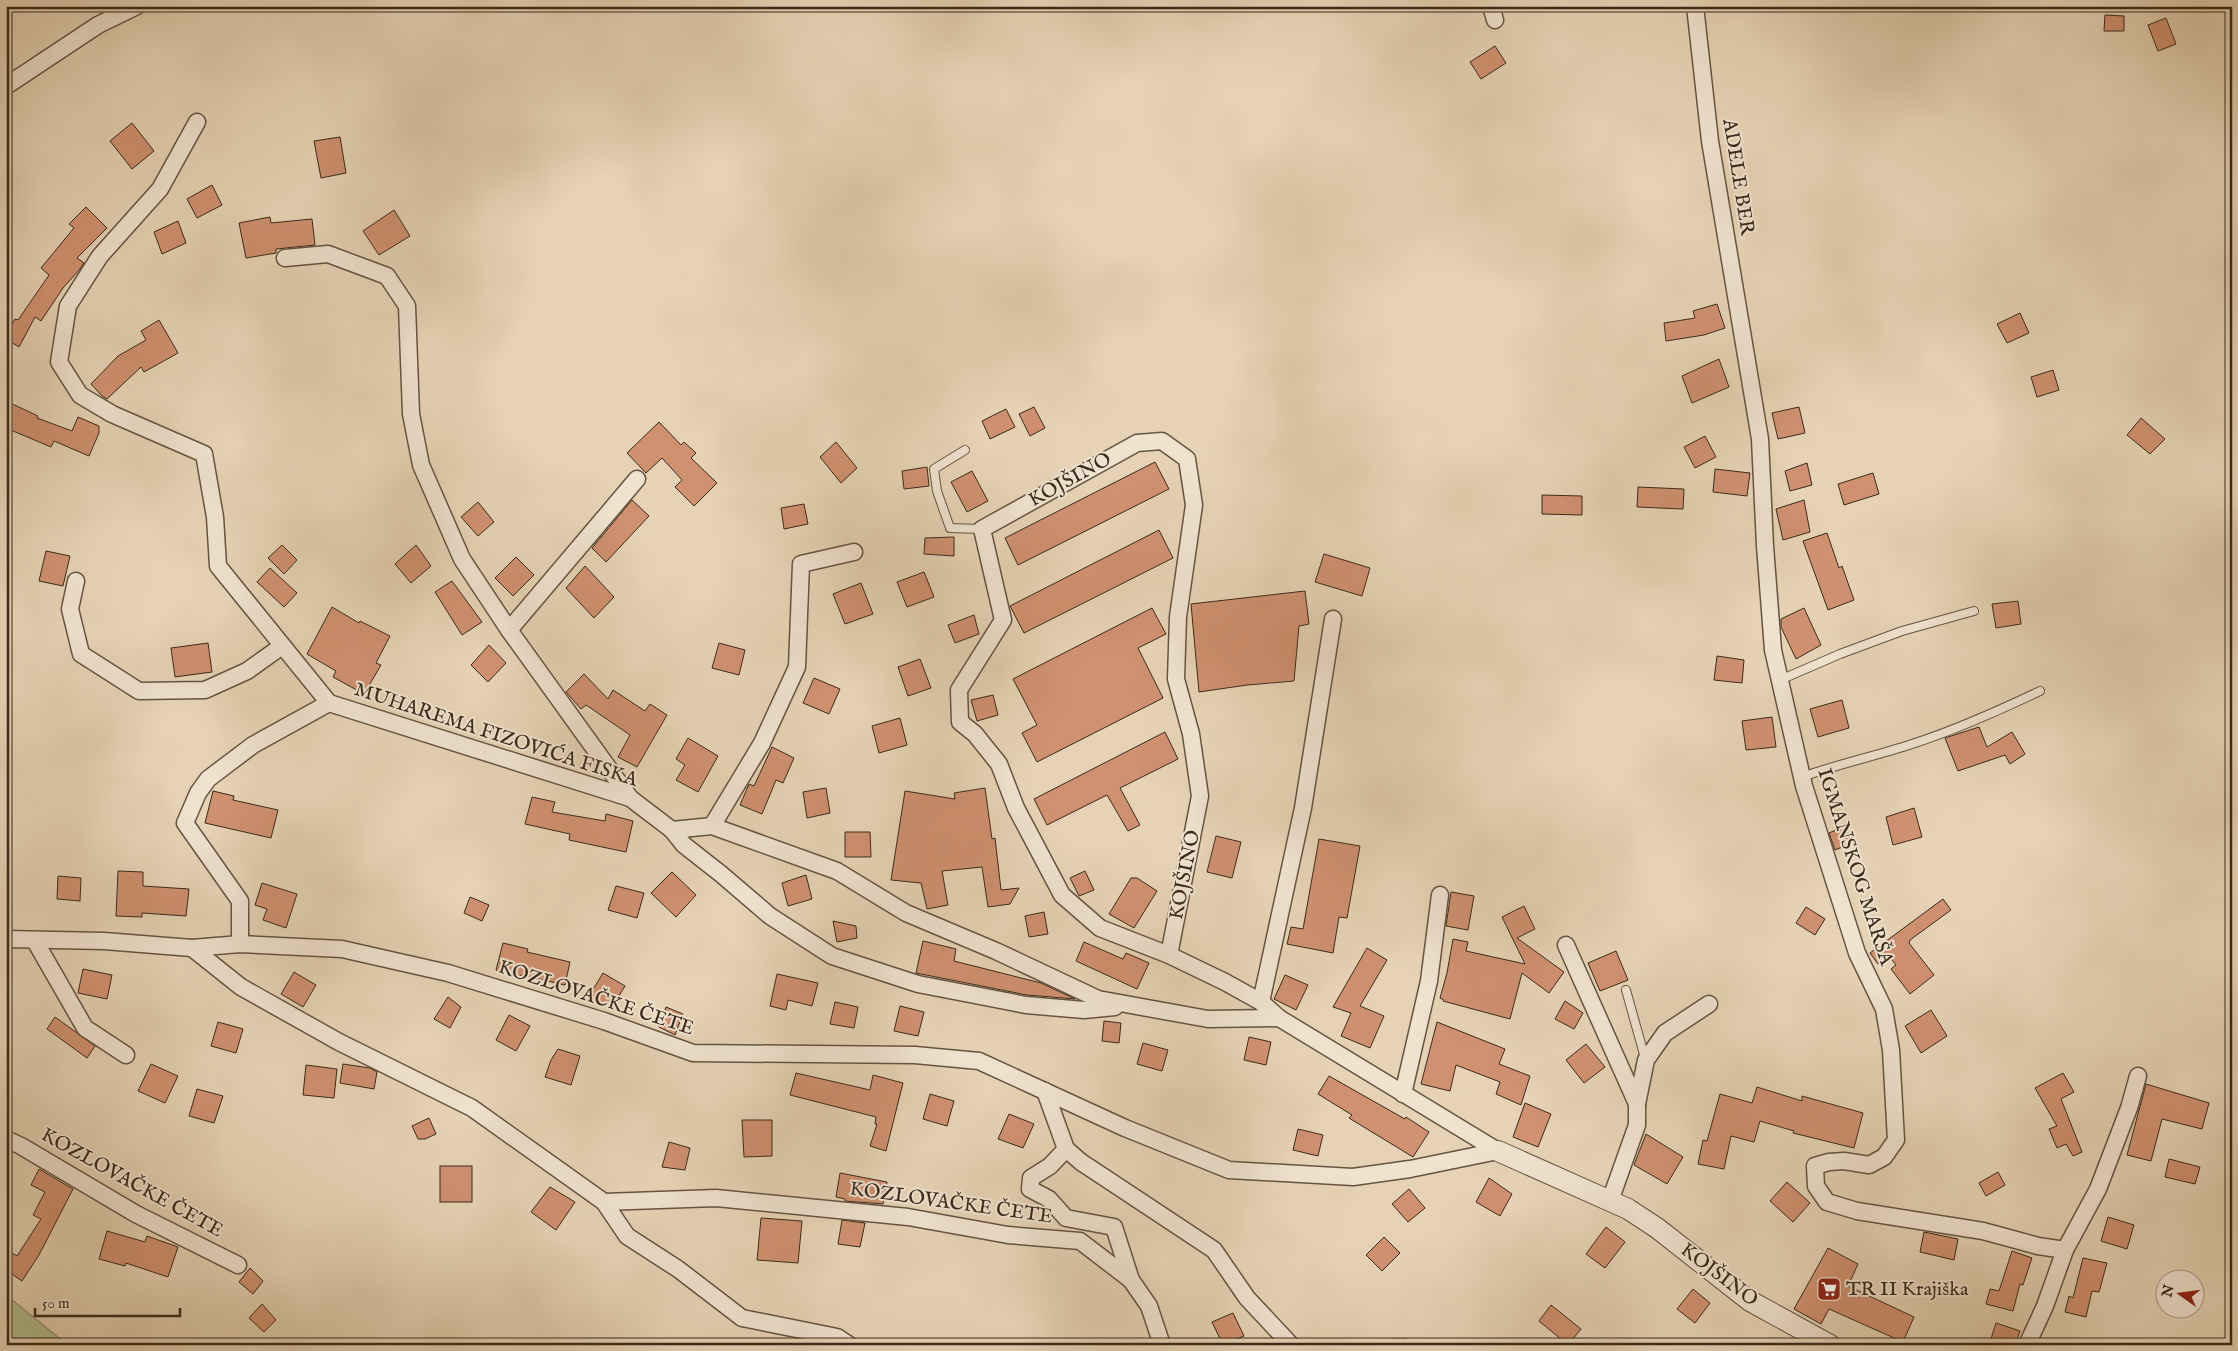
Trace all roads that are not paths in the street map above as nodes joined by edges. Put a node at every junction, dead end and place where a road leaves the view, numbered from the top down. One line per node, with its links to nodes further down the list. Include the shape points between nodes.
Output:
1 (137, 6): 3 (street, via 98,25)
2 (1695, 6): 6 (street, ADELE BER, via 1710,141)
3 (6, 86)
4 (197, 122): 15 (street, MUHAREMA FIZOVIĆA FISKA, via 160,188 100,256 68,306 59,362 80,395 112,414 204,454 215,517 218,566)
5 (285, 258): 14 (street, via 328,254 387,276 407,306 411,414 421,465 462,559)
6 (1745, 354): 16 (street, IGMANSKOG MARŠA, via 1760,439 1773,650)
7 (965, 450): 9 (lane, via 934,469 938,491 950,528)
8 (637, 479): 14 (street)
9 (982, 529): 29 (street, KOJŠINO, via 1003,620 959,690 960,722 975,734 999,764 1016,808 1062,895 1100,928); 29 (street, KOJŠINO, via 1137,443 1162,441 1187,459 1194,505 1178,618 1176,679 1191,734 1200,796)
10 (854, 552): 21 (street, via 801,564 797,667 762,743)
11 (76, 581): 15 (street, via 70,609 81,654 139,691 205,690 246,671)
12 (1974, 611): 16 (lane, via 1902,631)
13 (1333, 619): 31 (street, via 1303,808)
14 (509, 630): 20 (street)
15 (282, 646): 18 (street, MUHAREMA FIZOVIĆA FISKA)
16 (1780, 680): 19 (street, IGMANSKOG MARŠA)
17 (2040, 691): 19 (lane, via 1910,745)
18 (329, 703): 20 (street, MUHAREMA FIZOVIĆA FISKA); 26 (street, MUHAREMA FIZOVIĆA FISKA, via 253,745 208,779 185,823 240,901)
19 (1802, 777): 46 (street, IGMANSKOG MARŠA, via 1857,953 1884,1009 1896,1140 1884,1157 1869,1165 1844,1161 1816,1166 1816,1186 1828,1202 1857,1211 1983,1231)
20 (630, 798): 22 (street, MUHAREMA FIZOVIĆA FISKA)
21 (712, 826): 22 (street, MUHAREMA FIZOVIĆA FISKA); 33 (street, MUHAREMA FIZOVIĆA FISKA, via 837,871 906,913 1098,999)
22 (672, 830): 33 (street, MUHAREMA FIZOVIĆA FISKA, via 684,845 770,916 832,956 918,984 1026,1004 1084,1010)
23 (1440, 895): 39 (street, via 1429,981)
24 (6, 939): 25 (street, KOZLOVAČKE ČETE)
25 (35, 940): 28 (street, KOZLOVAČKE ČETE, via 104,941); 35 (street, via 85,1028)
26 (240, 944): 28 (street, KOZLOVAČKE ČETE); 38 (street, KOZLOVAČKE ČETE, via 342,949 448,973 604,1021 693,1053 906,1054 979,1061)
27 (1566, 945): 40 (street)
28 (192, 948): 45 (street, via 241,987 339,1042 472,1108)
29 (1169, 955): 31 (street, KOJŠINO)
30 (1626, 990): 36 (lane)
31 (1261, 1002): 34 (street, KOJŠINO)
32 (1709, 1004): 36 (street, via 1665,1033)
33 (1134, 1006): 34 (street, MUHAREMA FIZOVIĆA FISKA, via 1208,1019)
34 (1279, 1018): 39 (street, KOJŠINO)
35 (126, 1055)
36 (1646, 1060): 40 (street)
37 (2138, 1076): 46 (street, via 2098,1189)
38 (1045, 1091): 42 (street); 43 (street, KOZLOVAČKE ČETE, via 1229,1170 1353,1177)
39 (1403, 1094): 43 (street, KOJŠINO)
40 (1637, 1104): 44 (street, via 1637,1125)
41 (6, 1139): 47 (street, KOZLOVAČKE ČETE, via 136,1214)
42 (1066, 1149): 48 (street, KOZLOVAČKE ČETE, via 1050,1166 1031,1178 1030,1189 1049,1199 1066,1218 1114,1227); 52 (street, via 1080,1162 1214,1250 1247,1298)
43 (1498, 1151): 44 (street, KOJŠINO)
44 (1610, 1201): 54 (street, KOJŠINO, via 1657,1228 1750,1301)
45 (604, 1202): 48 (street, KOZLOVAČKE ČETE, via 716,1198 908,1217 1008,1235 1080,1241); 50 (street, via 627,1236 678,1269 742,1318 837,1337)
46 (2065, 1250): 55 (street)
47 (238, 1265)
48 (1131, 1280): 51 (street, KOZLOVAČKE ČETE, via 1149,1306)
49 (1404, 1343): 53 (lane)
50 (849, 1345)
51 (1162, 1345)
52 (1290, 1345)
53 (1362, 1345)
54 (1830, 1345)
55 (2027, 1345)

